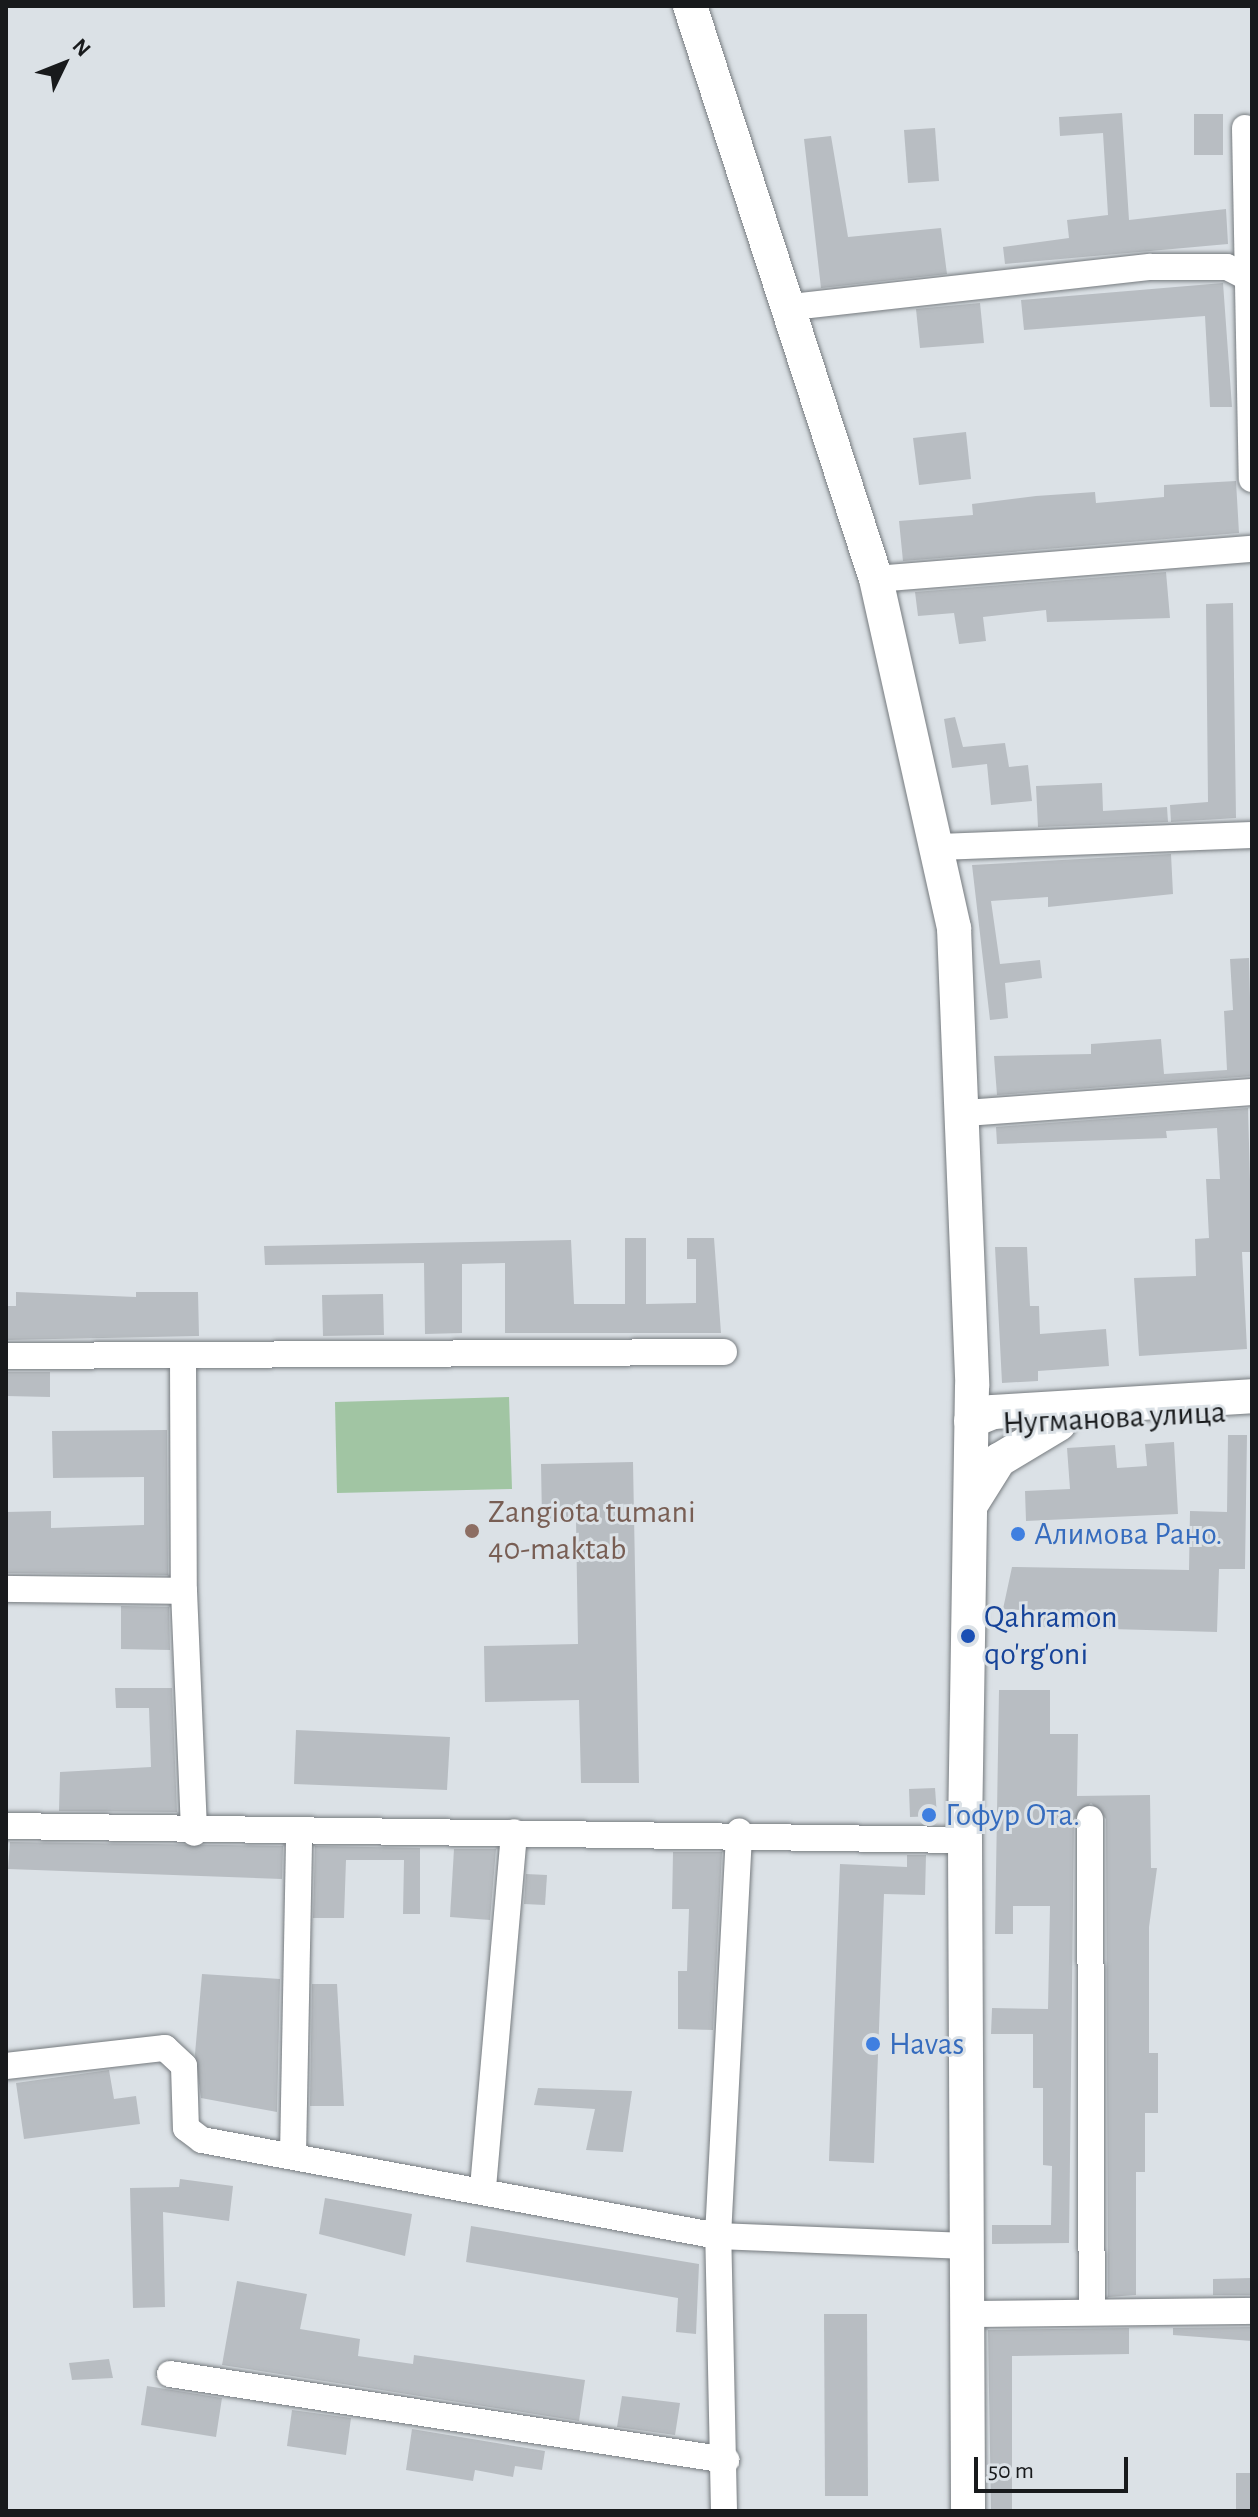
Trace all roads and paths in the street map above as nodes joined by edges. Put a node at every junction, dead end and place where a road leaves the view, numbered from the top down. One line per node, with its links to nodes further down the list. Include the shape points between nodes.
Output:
1 (690, 6): 4 (main road)
2 (1245, 128): 3 (street)
3 (1251, 280): 4 (street, via 1227,267 1151,267); 5 (street)
4 (792, 307): 7 (main road)
5 (1252, 479)
6 (1252, 549): 7 (street)
7 (876, 579): 9 (main road)
8 (1252, 835): 9 (street)
9 (939, 847): 11 (main road, via 954,928)
10 (1252, 1092): 11 (street)
11 (965, 1113): 17 (main road)
12 (724, 1352): 14 (street)
13 (6, 1356): 14 (street)
14 (183, 1356): 21 (street)
15 (1252, 1396): 17 (main road, Нугманова улица, via 993,1412)
16 (1252, 1409): 18 (main road, Нугманова улица)
17 (971, 1421): 18 (main road, Нугманова улица, via 995,1428); 19 (main road)
18 (1059, 1424): 19 (main road, via 999,1460)
19 (972, 1504): 28 (main road)
20 (6, 1589): 21 (street)
21 (184, 1591): 26 (street)
22 (1090, 1819): 35 (street)
23 (6, 1826): 26 (street)
24 (514, 1832): 25 (street); 27 (street); 31 (street)
25 (739, 1832): 28 (street); 32 (street)
26 (194, 1833): 27 (street)
27 (299, 1833): 30 (street)
28 (965, 1840): 33 (main road)
29 (6, 2066): 30 (street, via 165,2048 184,2066 186,2128 193,2136)
30 (293, 2155): 31 (street)
31 (483, 2188): 32 (street)
32 (718, 2236): 33 (street); 38 (street)
33 (966, 2246): 36 (main road)
34 (1252, 2311): 35 (street)
35 (1092, 2312): 36 (street)
36 (966, 2314): 40 (main road)
37 (170, 2374): 38 (street)
38 (726, 2460): 39 (street)
39 (724, 2511)
40 (968, 2511)

